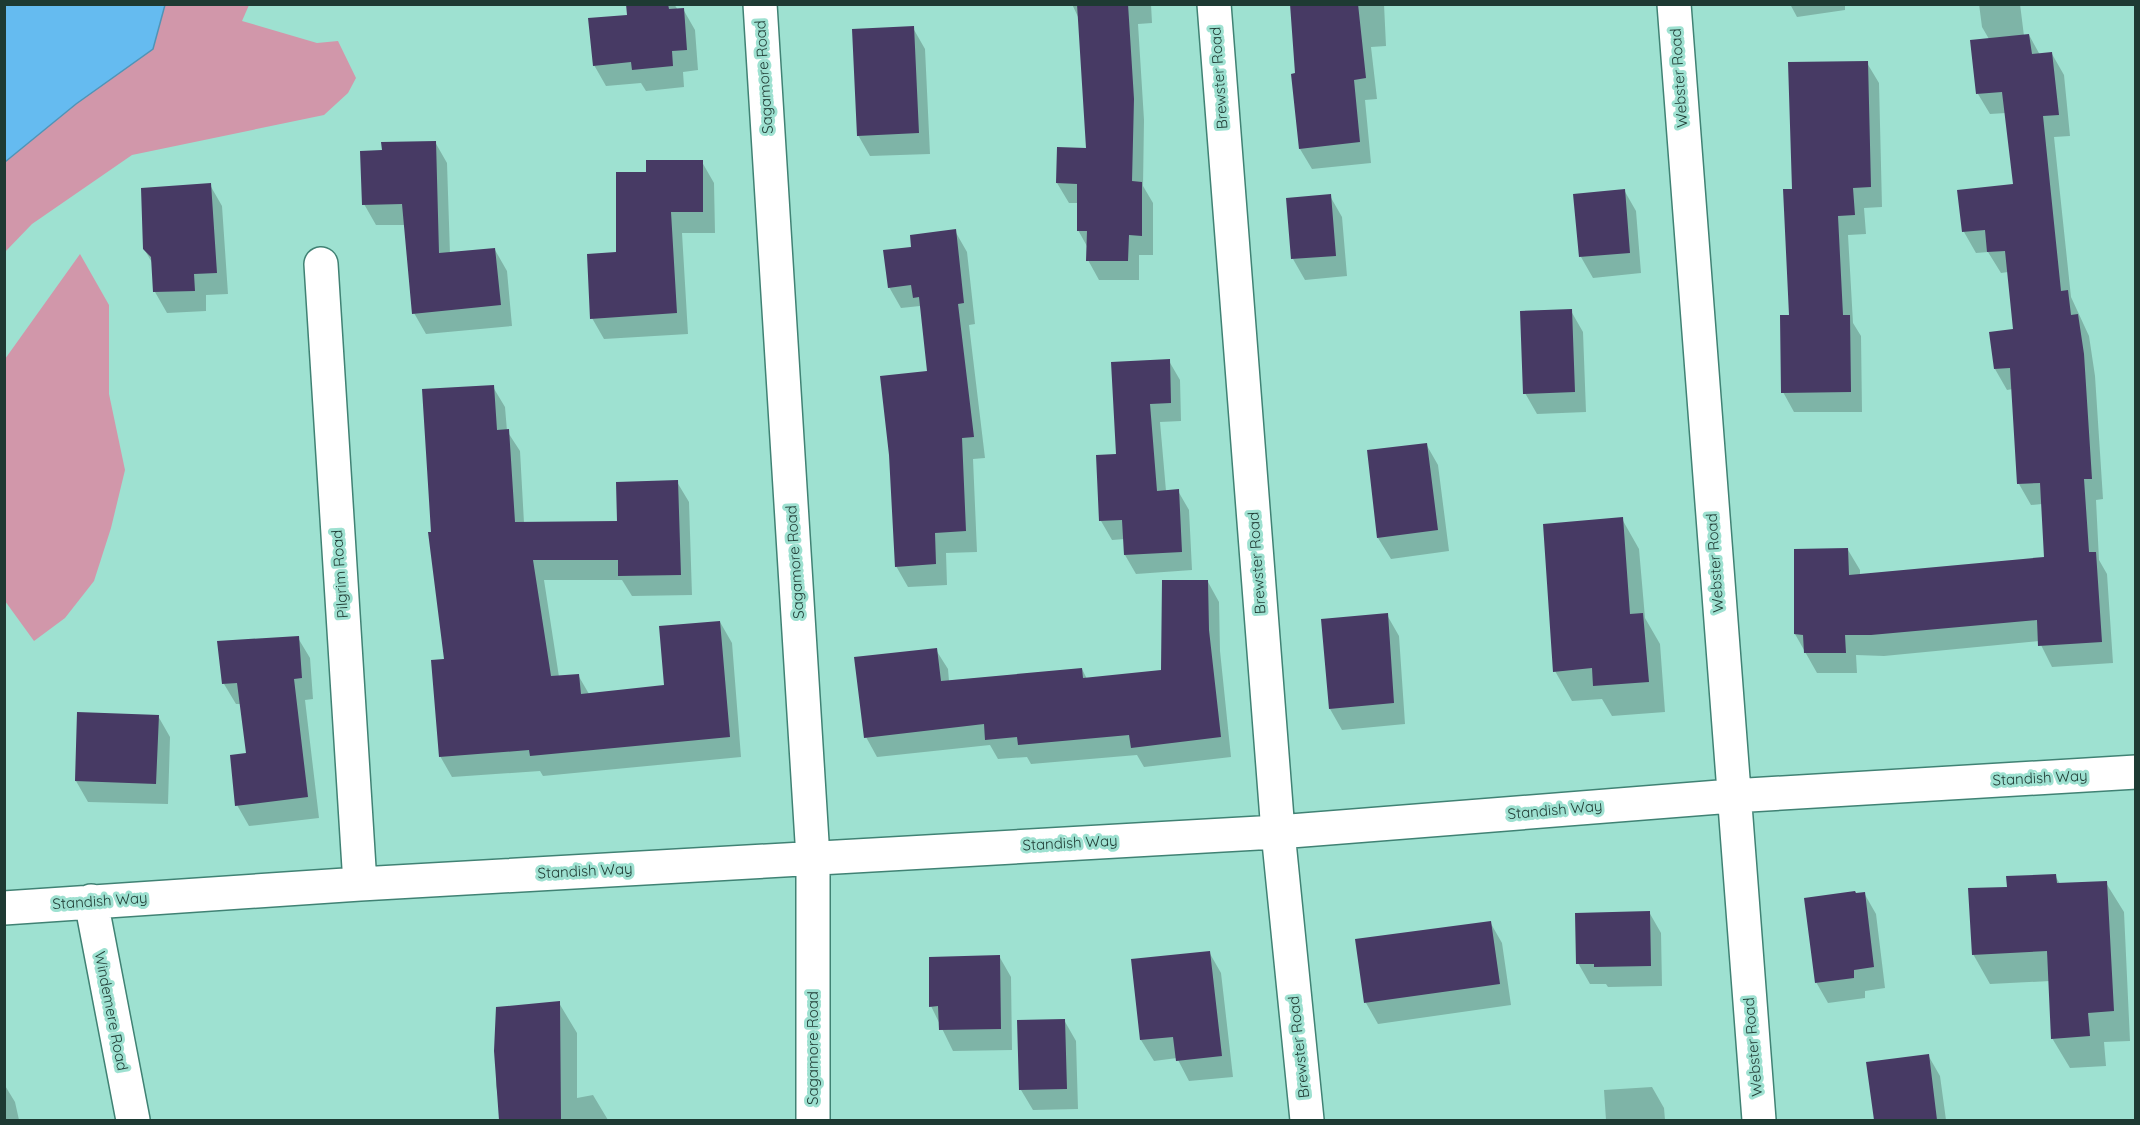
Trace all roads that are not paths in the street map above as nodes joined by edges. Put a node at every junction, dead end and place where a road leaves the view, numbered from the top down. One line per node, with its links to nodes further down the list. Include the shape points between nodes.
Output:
1 (760, 4): 8 (street, Sagamore Road)
2 (1214, 4): 7 (street, Brewster Road)
3 (1674, 4): 6 (street, Webster Road)
4 (321, 264): 9 (street, Pilgrim Road)
5 (2136, 772): 6 (street, Standish Way)
6 (1732, 795): 7 (street, Standish Way); 15 (street, Webster Road)
7 (1278, 832): 8 (street, Standish Way); 14 (street, Brewster Road)
8 (813, 858): 9 (street, Standish Way); 13 (street, Sagamore Road)
9 (360, 884): 10 (street, Standish Way)
10 (91, 901): 11 (street, Standish Way); 12 (street, Windemere Road)
11 (4, 908)
12 (133, 1120)
13 (813, 1120)
14 (1307, 1120)
15 (1759, 1120)

